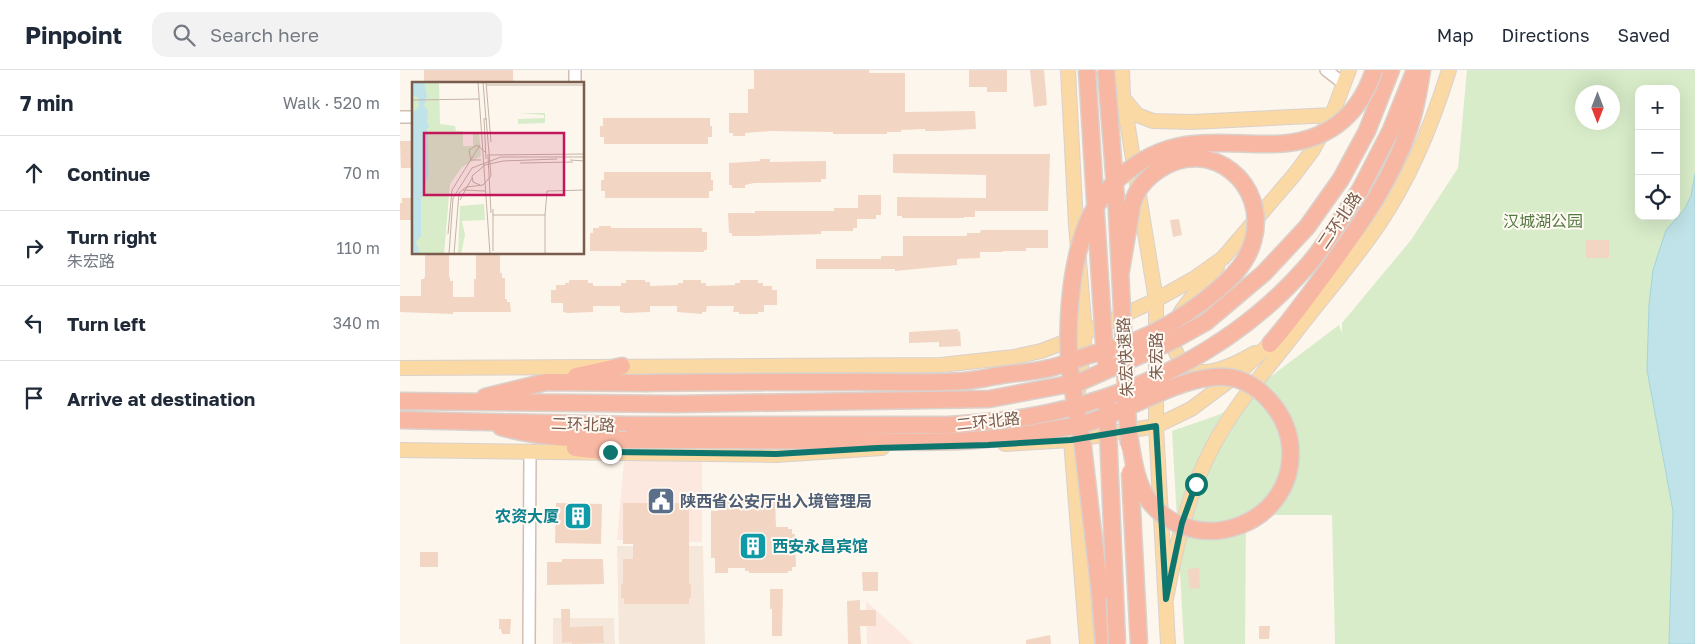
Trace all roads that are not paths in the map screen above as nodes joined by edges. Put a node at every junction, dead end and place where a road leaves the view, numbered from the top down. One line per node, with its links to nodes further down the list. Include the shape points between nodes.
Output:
1 (1068, 70): 20 (main road, via 1076,225)
2 (1087, 70): 41 (highway, 朱宏快速路, bridge, via 1103,310)
3 (1106, 70): 16 (highway, 朱宏快速路, bridge)
4 (1122, 70): 13 (main road, 朱宏路)
5 (1326, 70): 12 (street)
6 (1349, 70): 12 (main road)
7 (1374, 70): 40 (highway, bridge, via 1353,110 1343,122 1327,132 1305,140 1278,144 1185,145 1149,156 1110,187 1088,220 1075,273 1069,351 1086,471)
8 (1391, 70): 26 (highway, 二环北路, bridge, via 1367,131 1341,180 1307,227 1264,273 1206,322 1170,342 1080,382 989,398 676,404)
9 (1415, 70): 29 (highway, 二环北路, bridge, via 1391,130 1360,190 1309,264 1251,320 1204,353 1130,388 1028,417 948,425 632,425)
10 (1422, 70): 17 (highway, via 1411,124 1393,170)
11 (1449, 70): 19 (main road, via 1407,174 1379,223)
12 (1344, 84): 14 (main road)
13 (1123, 97): 14 (main road, via 1137,115 1153,121); 18 (main road, 朱宏路)
14 (1332, 115): 15 (main road, via 1294,175)
15 (1223, 258): 18 (main road); 21 (main road, via 1175,324 1173,334 1179,360 1203,372 1216,370)
16 (1120, 276): 24 (highway, bridge, via 1135,194 1155,172 1166,165 1197,159 1212,161 1229,169 1244,183 1256,211 1256,227 1252,243 1236,273 1224,285 1184,316 1136,340 1047,369 965,381); 32 (highway, 朱宏快速路, bridge)
17 (1313, 290): 19 (main road); 21 (highway)
18 (1156, 300): 20 (main road); 30 (main road, 朱宏路)
19 (1301, 325): 21 (main road); 37 (main road, via 1250,389 1212,448 1182,523)
20 (1086, 333): 22 (main road, via 1041,351 1014,357 941,365); 33 (main road)
21 (1270, 344): 30 (main road, via 1191,409)
22 (622, 366): 23 (main road); 24 (highway)
23 (400, 368)
24 (546, 382): 26 (highway)
25 (402, 401): 26 (highway, 二环北路)
26 (461, 402)
27 (400, 420): 28 (highway, 二环北路)
28 (450, 420): 29 (highway, 二环北路); 31 (highway)
29 (480, 420): 34 (highway, via 524,434)
30 (1156, 426): 33 (main road); 37 (main road, 朱宏路)
31 (400, 428)
32 (1129, 435): 34 (highway, bridge, via 1137,476 1148,500 1168,519 1193,529 1206,532 1227,530 1258,517 1277,497 1288,472 1289,440 1277,411 1261,393 1228,377 1203,378 1177,386 1088,423 996,438); 42 (highway, 朱宏快速路, bridge)
33 (1071, 440): 34 (main road, via 776,454); 39 (main road)
34 (615, 446): 36 (main road)
35 (400, 450): 36 (main road)
36 (530, 452): 38 (street)
37 (1166, 599): 43 (main road, 朱宏路)
38 (529, 644)
39 (1087, 644)
40 (1104, 644)
41 (1117, 644)
42 (1139, 644)
43 (1168, 644)

